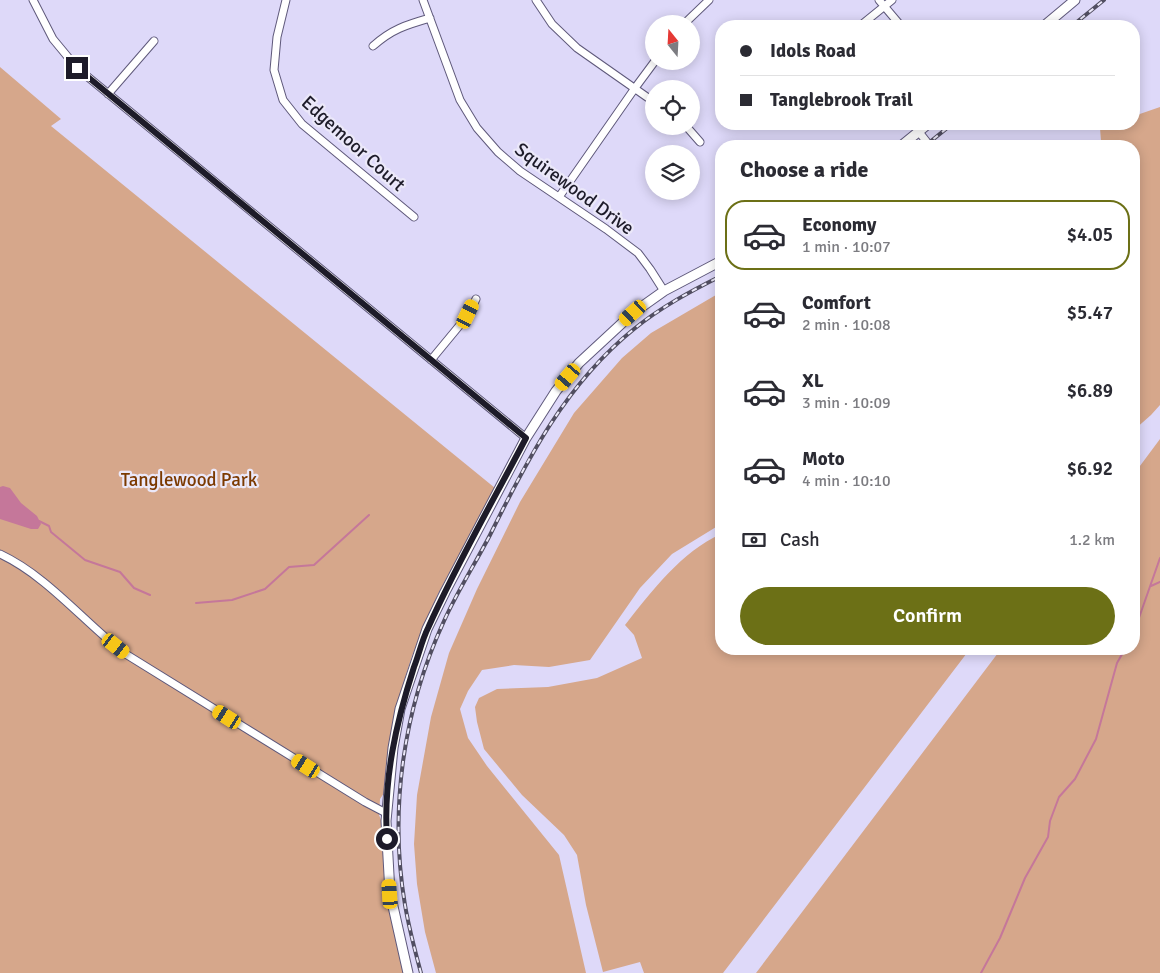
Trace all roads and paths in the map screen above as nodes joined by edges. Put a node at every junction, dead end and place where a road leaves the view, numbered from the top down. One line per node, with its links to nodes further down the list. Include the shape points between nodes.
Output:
1 (33, 0): 18 (street, via 53,39 77,68)
2 (286, 0): 27 (street, Edgemoor Court, via 277,37 274,70 283,100 302,124)
3 (423, 0): 10 (street, Squirewood Drive)
4 (536, 0): 17 (street, via 552,24 577,48)
5 (709, 0): 9 (street)
6 (892, 0): 8 (street)
7 (1075, 0): 13 (street)
8 (882, 3): 11 (street); 12 (street)
9 (693, 15)
10 (430, 18): 15 (street, via 400,27); 26 (street, Squirewood Drive, via 460,100 477,128 520,171)
11 (866, 20)
12 (896, 20)
13 (1051, 20)
14 (154, 41): 18 (street)
15 (373, 46)
16 (648, 70): 17 (street)
17 (634, 88): 19 (street); 26 (street)
18 (108, 94): 31 (street)
19 (645, 96)
20 (921, 130): 21 (street)
21 (919, 132): 23 (street); 24 (street)
22 (694, 135): 25 (street)
23 (909, 140)
24 (925, 140)
25 (700, 142)
26 (559, 197): 29 (street, Squirewood Drive, via 638,253)
27 (414, 217)
28 (715, 264): 29 (street)
29 (664, 291): 32 (street, via 633,313 579,363 556,391)
30 (476, 298): 31 (street, via 468,314)
31 (431, 360): 32 (street)
32 (526, 438): 34 (street, via 427,629 400,709)
33 (0, 554): 34 (street, via 47,584 124,652)
34 (386, 813): 35 (street, via 390,894)
35 (408, 973)

